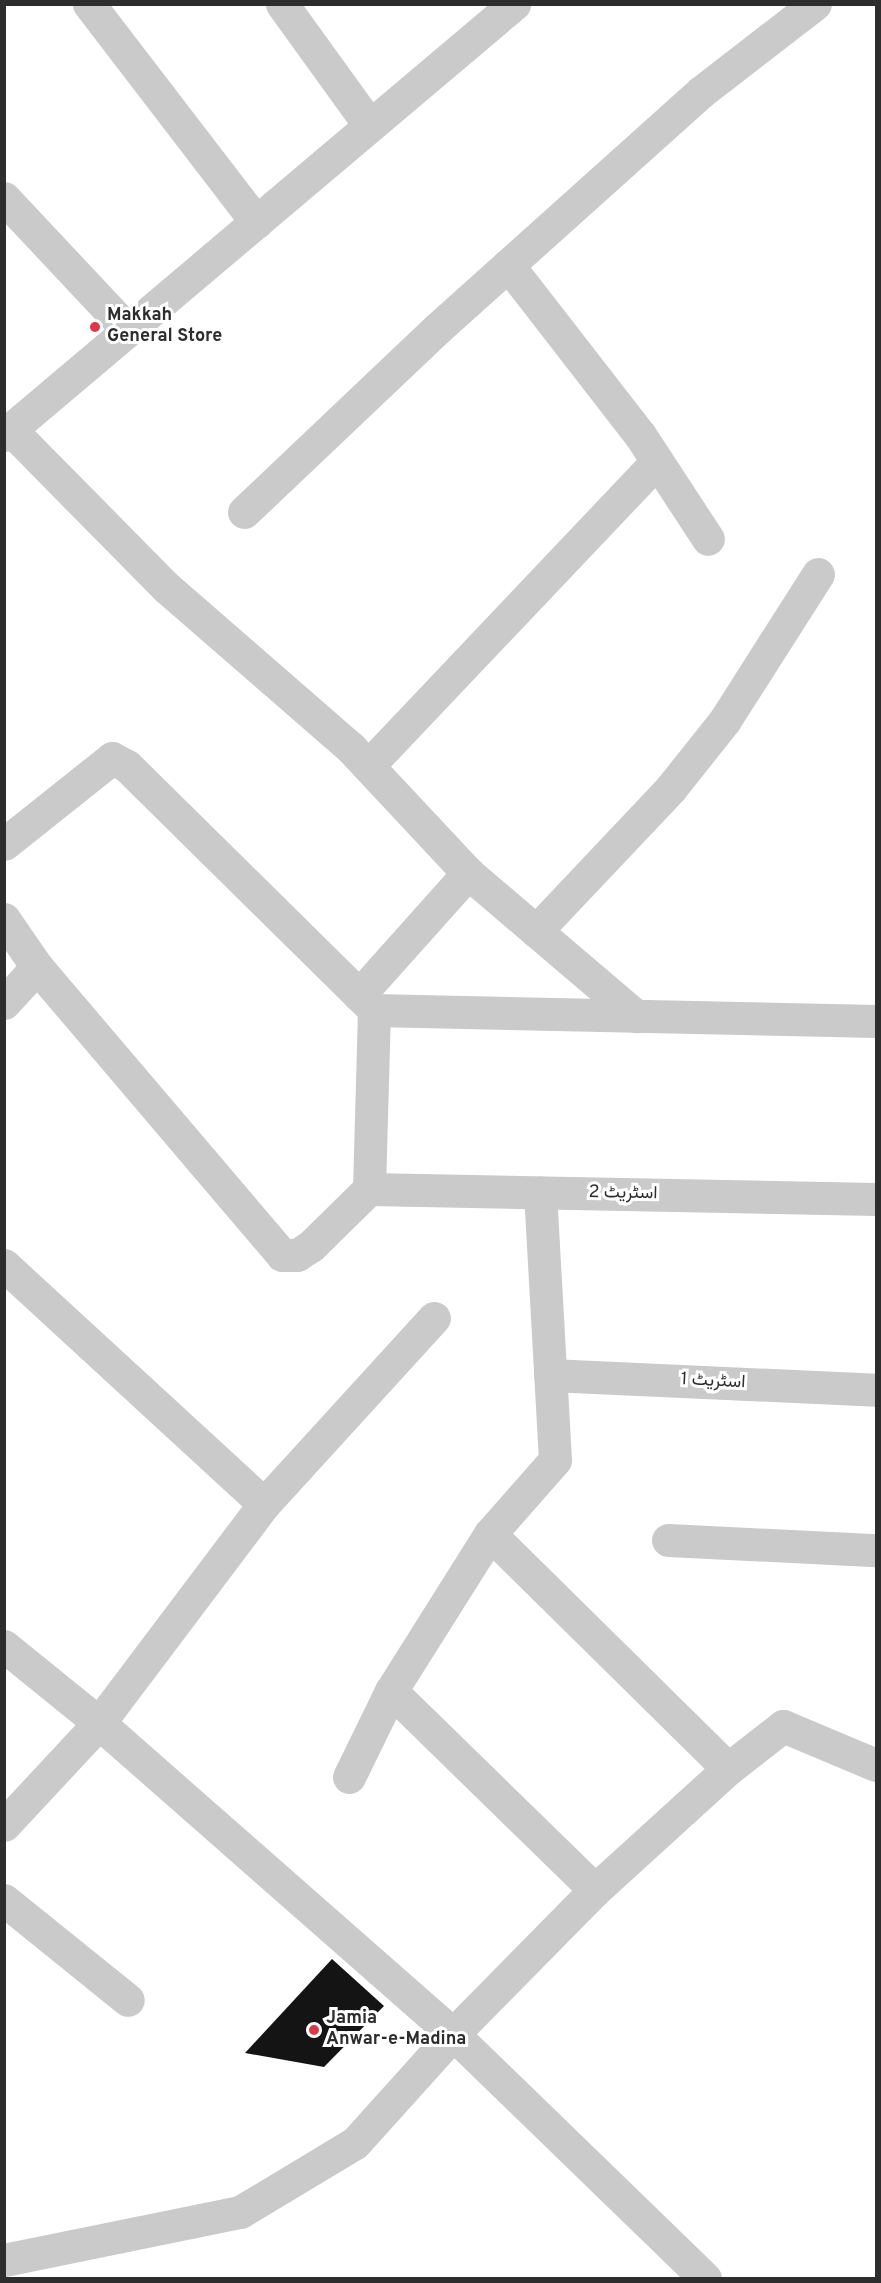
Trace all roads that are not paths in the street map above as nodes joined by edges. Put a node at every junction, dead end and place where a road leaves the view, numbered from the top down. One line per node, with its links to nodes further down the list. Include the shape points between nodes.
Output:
1 (89, 4): 7 (street)
2 (282, 4): 5 (street)
3 (514, 4): 5 (street)
4 (815, 4): 8 (street, via 700,92)
5 (370, 126): 7 (street)
6 (4, 198): 9 (street)
7 (256, 222): 9 (street)
8 (508, 265): 11 (street); 12 (street)
9 (128, 330): 10 (street)
10 (7, 432): 15 (street, via 167,588)
11 (657, 461): 13 (street); 15 (street)
12 (244, 512)
13 (708, 539)
14 (818, 574): 19 (street, via 718,729 671,788)
15 (368, 766): 17 (street)
16 (4, 844): 22 (street, via 111,758 127,766)
17 (468, 873): 19 (street); 22 (street)
18 (4, 919): 20 (street)
19 (536, 931): 23 (street)
20 (37, 967): 21 (street); 25 (street, via 282,1255 297,1255 311,1246)
21 (4, 1003)
22 (366, 1003): 23 (street); 25 (street)
23 (636, 1016): 24 (street)
24 (876, 1021)
25 (369, 1189): 26 (street, اسٹریٹ 2)
26 (540, 1192): 27 (street, اسٹریٹ 2); 30 (street)
27 (876, 1198)
28 (4, 1265): 32 (street)
29 (434, 1318): 32 (street)
30 (550, 1375): 31 (street, اسٹریٹ 1); 33 (street, via 555,1460)
31 (876, 1390)
32 (264, 1504): 38 (street)
33 (490, 1534): 37 (street); 40 (street)
34 (668, 1540): 35 (street)
35 (876, 1550)
36 (4, 1646): 38 (street)
37 (391, 1691): 41 (street); 43 (street)
38 (99, 1723): 42 (street); 46 (street)
39 (876, 1765): 40 (street, via 783,1726)
40 (728, 1769): 43 (street)
41 (349, 1777)
42 (4, 1825)
43 (595, 1890): 46 (street)
44 (4, 1900): 45 (street)
45 (128, 2000)
46 (453, 2034): 47 (street, via 354,2143 240,2212); 48 (street)
47 (4, 2260)
48 (705, 2278)

